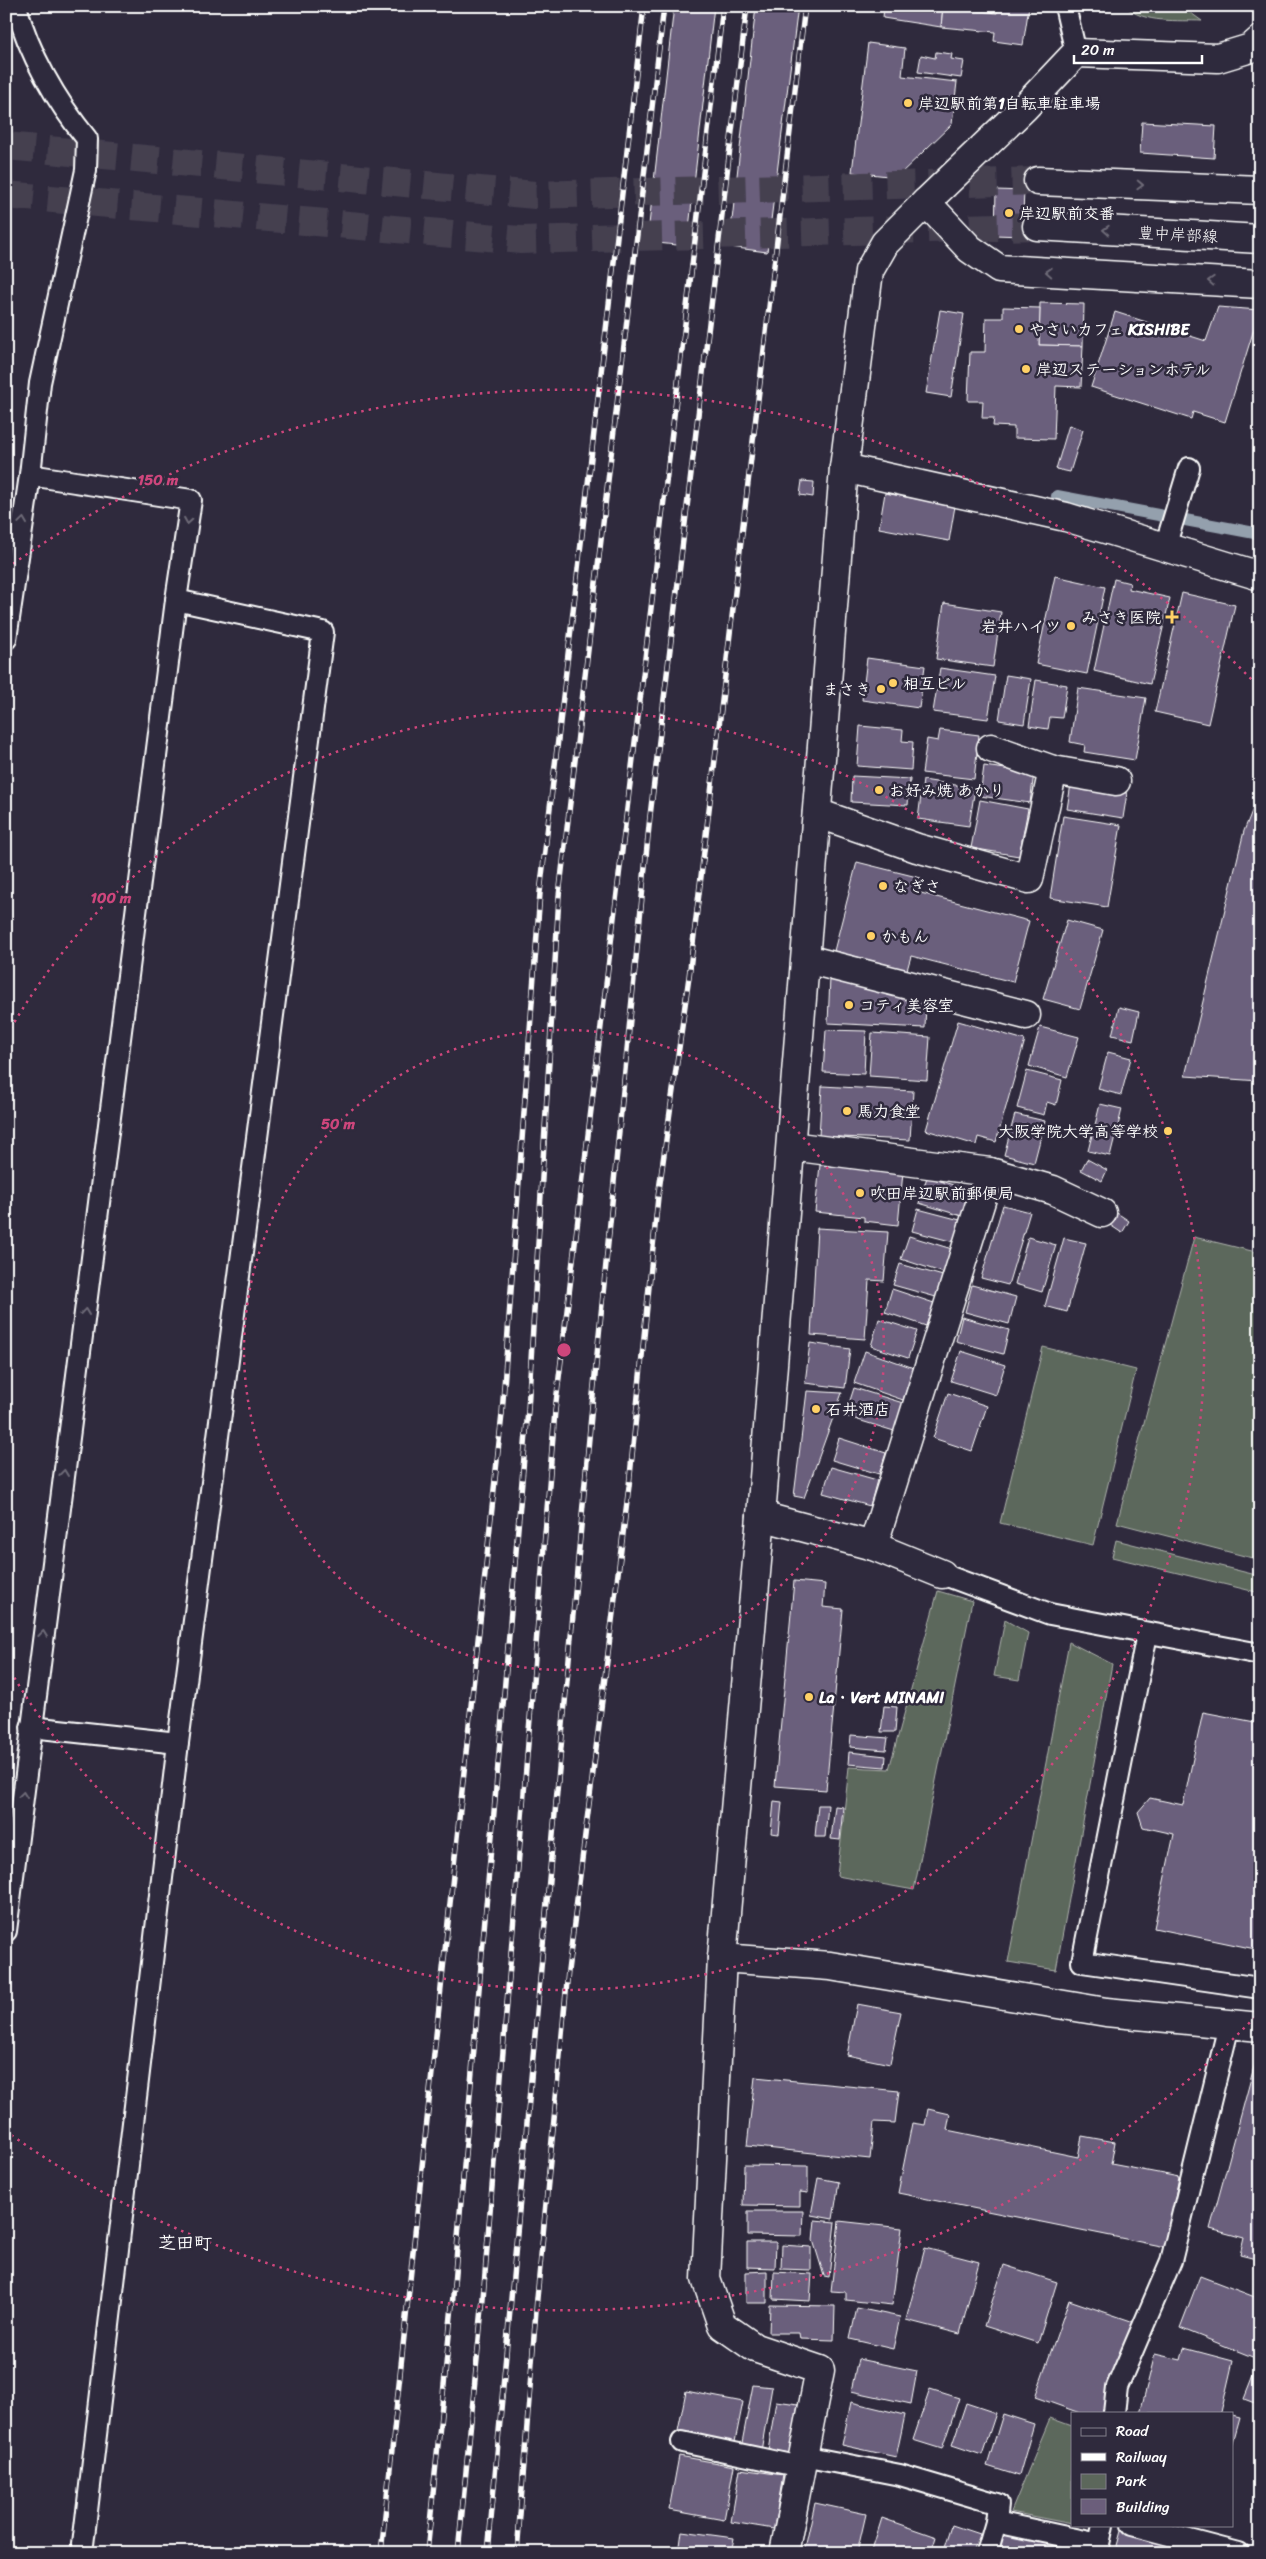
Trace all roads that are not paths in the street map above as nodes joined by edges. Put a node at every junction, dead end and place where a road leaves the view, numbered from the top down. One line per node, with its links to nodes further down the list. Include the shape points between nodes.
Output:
1 (16, 6): 13 (lane, via 23,31 66,114 87,139 86,170 40,383)
2 (1065, 6): 4 (lane)
3 (1257, 50): 4 (street, via 1218,58)
4 (1076, 53): 7 (street)
5 (1038, 181): 6 (street, one-way to 6)
6 (1260, 190)
7 (926, 202): 10 (street, one-way to 7, via 999,269 970,249); 11 (street, via 885,243 869,271)
8 (1037, 226): 9 (street, 豊中岸部線, one-way to 8)
9 (1260, 239)
10 (1260, 284)
11 (844, 468): 14 (street); 21 (street)
12 (1189, 468): 14 (lane)
13 (30, 475): 16 (lane, one-way to 16, via 191,500); 17 (lane, one-way to 13)
14 (1168, 539): 15 (street)
15 (1260, 576)
16 (176, 600): 32 (lane, one-way to 16); 33 (lane, via 323,632)
17 (6, 639)
18 (991, 748): 19 (street)
19 (1054, 770): 20 (street); 21 (street, via 1029,879 917,848)
20 (1116, 781)
21 (817, 813): 22 (street)
22 (806, 959): 23 (street); 24 (street)
23 (1026, 1015)
24 (791, 1146): 25 (street); 27 (street)
25 (990, 1172): 26 (street, via 1053,1190); 28 (street)
26 (1102, 1213)
27 (761, 1516): 28 (street); 35 (street)
28 (872, 1546): 29 (street)
29 (942, 1574): 30 (lane, via 1050,1614)
30 (1147, 1634): 31 (lane); 36 (lane, via 1082,1962)
31 (1260, 1654)
32 (31, 1727): 33 (lane); 34 (lane, one-way to 32)
33 (178, 1743): 45 (lane)
34 (6, 1931)
35 (722, 1958): 37 (street, via 830,1966 1106,2012); 41 (street, via 706,2279 722,2325 755,2348 820,2370)
36 (1260, 1988)
37 (1229, 2026): 38 (street); 39 (lane, via 1171,2261 1117,2387)
38 (1260, 2027)
39 (1114, 2412)
40 (682, 2442): 41 (lane)
41 (802, 2462): 42 (lane, via 900,2474 998,2504); 46 (street)
42 (996, 2522): 43 (lane, via 1099,2544); 47 (lane)
43 (1103, 2526)
44 (1136, 2526): 48 (lane)
45 (82, 2553)
46 (784, 2553)
47 (987, 2553)
48 (1239, 2553)

